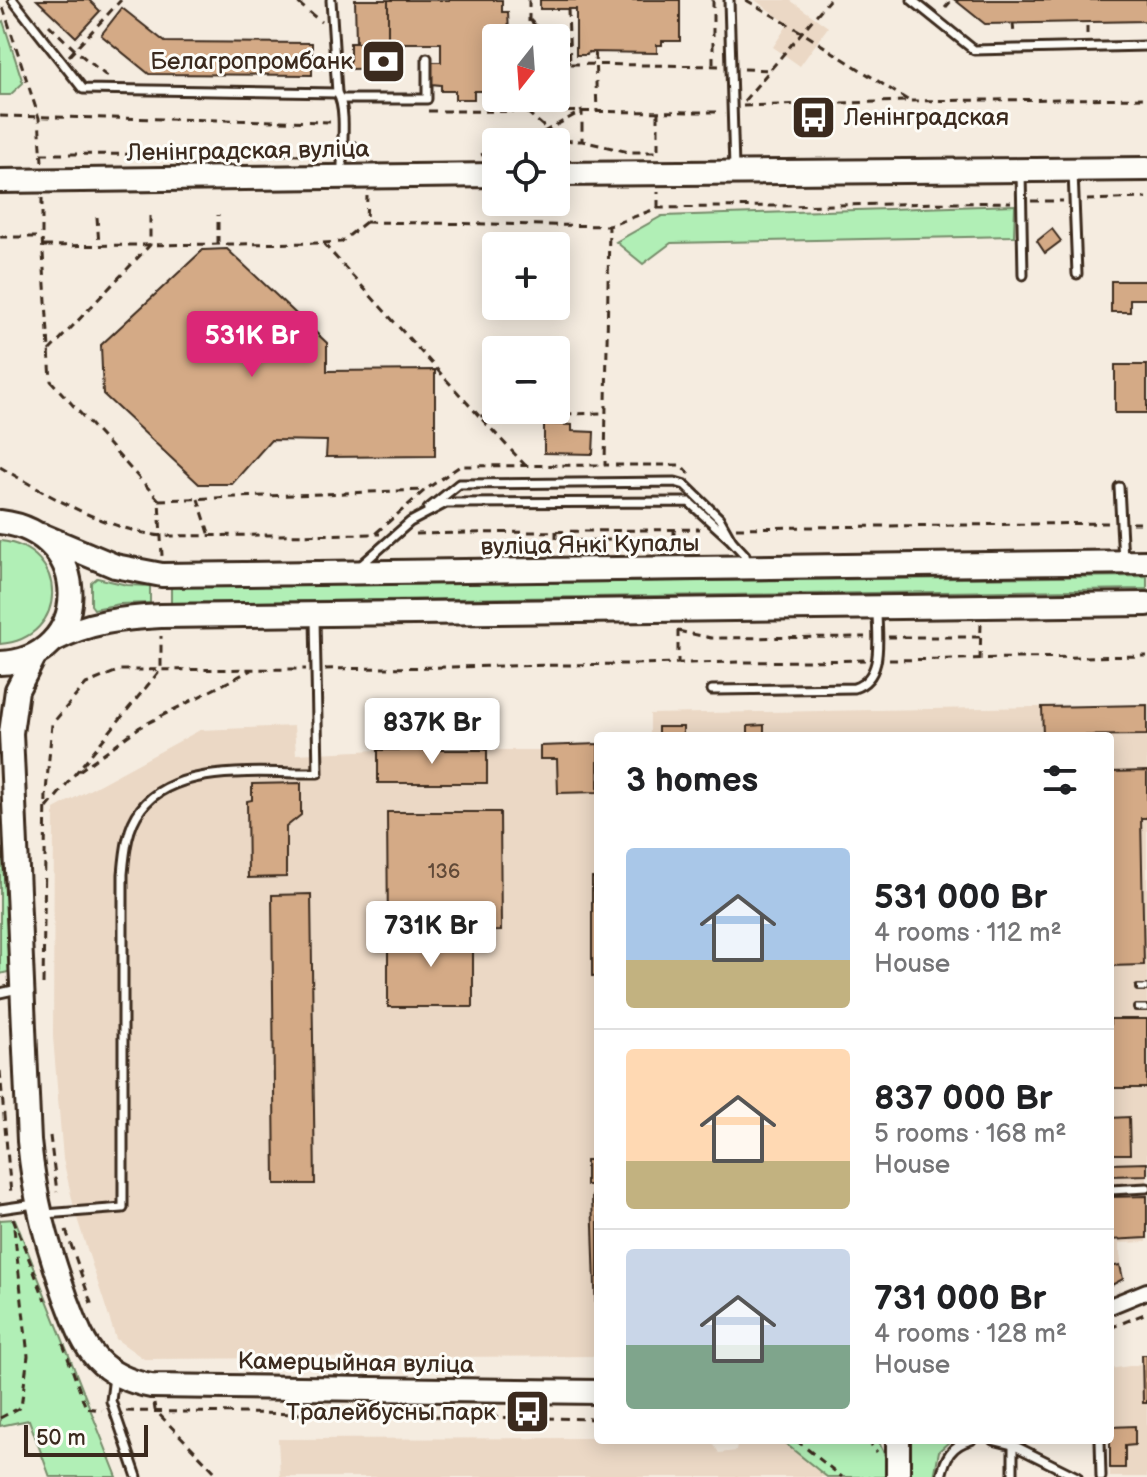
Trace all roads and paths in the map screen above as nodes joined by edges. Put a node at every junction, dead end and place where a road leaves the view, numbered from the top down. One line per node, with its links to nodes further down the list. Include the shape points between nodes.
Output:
1 (1, 0): 48 (path)
2 (13, 0): 31 (lane)
3 (121, 0): 28 (path)
4 (285, 0): 13 (path)
5 (331, 0): 37 (lane)
6 (529, 0): 17 (path)
7 (713, 0): 35 (path)
8 (729, 0): 46 (lane)
9 (746, 0): 24 (path)
10 (829, 0): 24 (path)
11 (912, 0): 27 (lane, via 974,50)
12 (952, 0): 14 (path)
13 (296, 1): 23 (path)
14 (945, 8)
15 (568, 9): 22 (path)
16 (43, 18): 28 (path)
17 (530, 20): 20 (path); 21 (path)
18 (1087, 22): 25 (path)
19 (1013, 23): 26 (path)
20 (530, 24)
21 (534, 24)
22 (569, 24)
23 (329, 28)
24 (803, 33): 39 (path); 39 (path, via 739,106)
25 (1087, 34)
26 (1014, 35)
27 (1147, 46)
28 (75, 50): 31 (path); 36 (path)
29 (595, 53): 33 (path)
30 (427, 58): 37 (lane, via 427,99)
31 (64, 62): 37 (lane, via 83,89)
32 (570, 64): 33 (path)
33 (595, 65): 34 (path); 45 (path)
34 (693, 66)
35 (713, 66)
36 (111, 80)
37 (339, 96): 49 (lane)
38 (1147, 98): 39 (path)
39 (909, 101)
40 (425, 111): 43 (path)
41 (570, 111): 42 (path)
42 (582, 111): 45 (path); 51 (path); 53 (path)
43 (482, 112)
44 (527, 112): 50 (path)
45 (597, 112): 46 (path)
46 (733, 112): 61 (lane)
47 (0, 116): 48 (path)
48 (39, 118): 49 (path)
49 (342, 122): 57 (lane)
50 (544, 128)
51 (552, 128)
52 (570, 140): 53 (path)
53 (582, 141): 54 (path, via 629,152)
54 (658, 152)
55 (41, 154): 57 (path)
56 (368, 156): 57 (path)
57 (342, 166): 62 (main road, Ленінградская вуліца); 64 (main road, Ленінградская вуліца)
58 (1147, 169): 60 (main road)
59 (1021, 170): 60 (main road); 61 (main road); 67 (lane)
60 (1073, 170): 66 (lane)
61 (734, 172): 63 (main road)
62 (482, 174)
63 (570, 174)
64 (0, 181)
65 (1147, 198): 66 (path)
66 (1074, 200): 67 (path); 78 (lane)
67 (1020, 202): 72 (path, via 658,208); 79 (lane)
68 (218, 215): 74 (path)
69 (150, 216): 76 (path)
70 (97, 217): 75 (path)
71 (366, 222): 72 (path)
72 (609, 226): 81 (path)
73 (0, 237): 77 (path, via 42,237)
74 (218, 244): 76 (path); 82 (path, via 323,243)
75 (99, 245): 76 (path); 77 (path)
76 (150, 245): 80 (path)
77 (42, 246): 80 (path)
78 (1077, 274)
79 (1023, 275)
80 (49, 351): 89 (path, via 51,381)
81 (605, 413): 82 (path); 85 (path, via 605,465 681,465)
82 (479, 416): 83 (path)
83 (526, 466)
84 (0, 467): 101 (path, via 103,521)
85 (691, 476)
86 (1119, 487): 105 (lane)
87 (425, 490): 88 (path)
88 (198, 499): 89 (path); 102 (path)
89 (159, 500): 101 (path)
90 (0, 512): 93 (main road, вуліца Янкі Купалы)
91 (733, 518): 96 (path)
92 (410, 522): 95 (lane, via 446,503 689,502); 95 (lane, via 459,484 675,482 685,485 719,518); 99 (lane)
93 (10, 523): 100 (main road, вуліца Янкі Купалы)
94 (1069, 524): 96 (path)
95 (722, 528): 96 (path); 97 (path); 107 (lane, via 745,555)
96 (743, 528)
97 (616, 530): 98 (path); 103 (path)
98 (556, 531): 99 (path); 103 (path, via 556,541)
99 (395, 534): 102 (path); 108 (lane)
100 (41, 535): 108 (main road, вуліца Янкі Купалы, via 115,566 162,575); 116 (main road, via 58,551 69,573 66,620)
101 (162, 536): 102 (path)
102 (210, 536)
103 (613, 540): 104 (path)
104 (674, 547)
105 (1123, 562): 106 (main road, вуліца Янкі Купалы); 107 (main road, вуліца Янкі Купалы)
106 (1147, 562)
107 (748, 569): 108 (main road, вуліца Янкі Купалы)
108 (347, 573)
109 (1147, 604): 110 (main road)
110 (980, 605): 111 (main road); 115 (path)
111 (877, 606): 112 (main road); 114 (lane)
112 (314, 614): 116 (main road, via 115,619); 124 (lane)
113 (678, 631): 114 (path, via 711,638)
114 (877, 637): 115 (path); 119 (lane)
115 (980, 637): 120 (path)
116 (54, 640): 117 (main road)
117 (35, 655): 121 (main road); 129 (main road, via 17,690 12,721)
118 (1147, 656): 120 (path)
119 (876, 660): 120 (path); 124 (path); 125 (lane, via 871,678 854,688)
120 (980, 660)
121 (0, 663)
122 (161, 669): 123 (path); 126 (path); 128 (path, via 120,670 86,684 52,724)
123 (253, 669): 124 (path); 126 (path, via 140,727)
124 (316, 669): 138 (lane, via 318,773 191,778 152,796 139,810 123,874 123,1208)
125 (712, 690)
126 (76, 773): 128 (path)
127 (0, 808): 129 (main road)
128 (46, 809): 130 (path)
129 (16, 866): 130 (main road)
130 (34, 990): 131 (lane); 138 (main road, via 27,1106)
131 (0, 993)
132 (0, 1071): 136 (path)
133 (50, 1136): 138 (path)
134 (1147, 1188): 135 (lane)
135 (1114, 1190)
136 (12, 1208): 137 (lane); 138 (lane)
137 (0, 1209)
138 (45, 1211): 143 (path); 145 (main road, via 54,1264 78,1328 94,1356)
139 (13, 1223): 150 (path, via 28,1356 21,1407)
140 (1147, 1291): 141 (street)
141 (1114, 1304)
142 (1147, 1313): 144 (path)
143 (95, 1316)
144 (1114, 1326)
145 (115, 1374): 146 (main road, Камерцыйная вуліца); 149 (lane)
146 (151, 1386): 147 (main road, Камерцыйная вуліца); 148 (path)
147 (594, 1392)
148 (155, 1410): 149 (path); 151 (path); 159 (path)
149 (113, 1411): 158 (lane)
150 (0, 1418)
151 (594, 1419)
152 (801, 1444): 160 (path)
153 (898, 1444): 161 (main road)
154 (959, 1444): 162 (lane, via 950,1452)
155 (1013, 1444): 163 (lane)
156 (1015, 1444): 164 (lane)
157 (1100, 1444): 165 (lane)
158 (137, 1477)
159 (220, 1477)
160 (842, 1477)
161 (898, 1477)
162 (941, 1477)
163 (1013, 1477)
164 (1077, 1477)
165 (1101, 1477)

